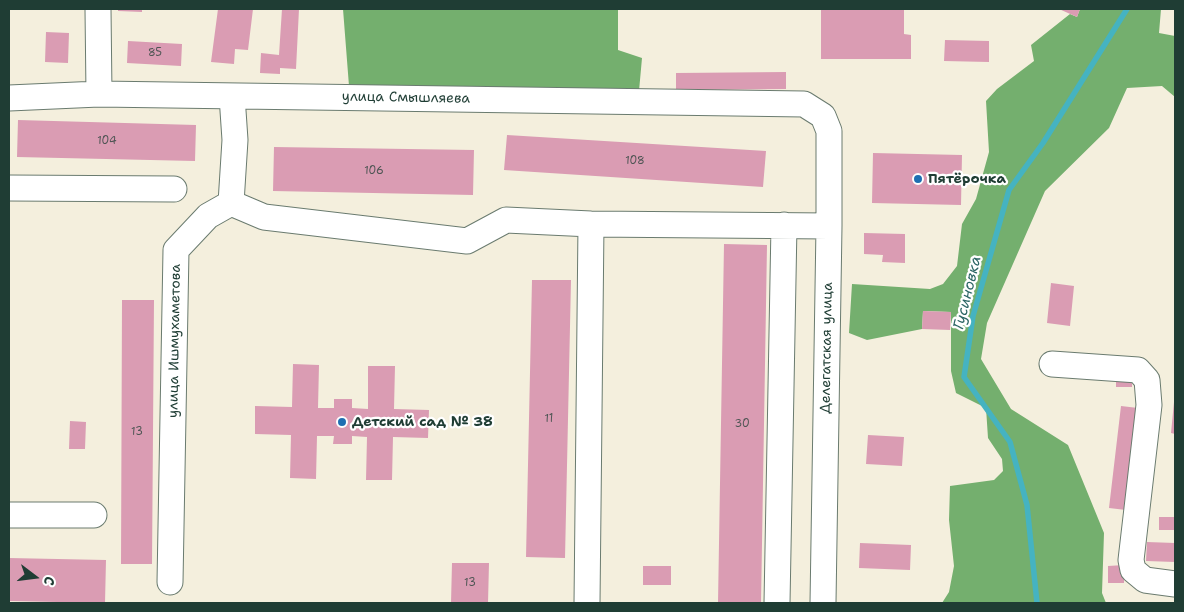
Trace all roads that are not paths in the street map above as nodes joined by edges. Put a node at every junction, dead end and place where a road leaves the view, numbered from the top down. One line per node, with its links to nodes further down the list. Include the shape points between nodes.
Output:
1 (98, 9): 2 (street)
2 (99, 94): 3 (street, улица Смышляева); 4 (street, улица Смышляева)
3 (232, 96): 5 (street, улица Смышляева); 8 (street, via 235,140)
4 (9, 98)
5 (804, 104): 11 (street, Делегатская улица, via 823,116 830,131)
6 (9, 188): 7 (street)
7 (174, 189)
8 (231, 203): 9 (street, via 264,217 467,241 506,220); 15 (street, улица Ишмухаметова, via 208,216 176,250)
9 (591, 224): 10 (street); 17 (street)
10 (784, 225): 11 (street); 18 (street)
11 (830, 226): 19 (street, Делегатская улица)
12 (1052, 364): 16 (street, via 1138,370 1147,380 1149,405 1131,560 1133,570 1146,580)
13 (9, 515): 14 (street)
14 (94, 515)
15 (170, 582)
16 (1175, 584)
17 (587, 603)
18 (777, 603)
19 (823, 603)

